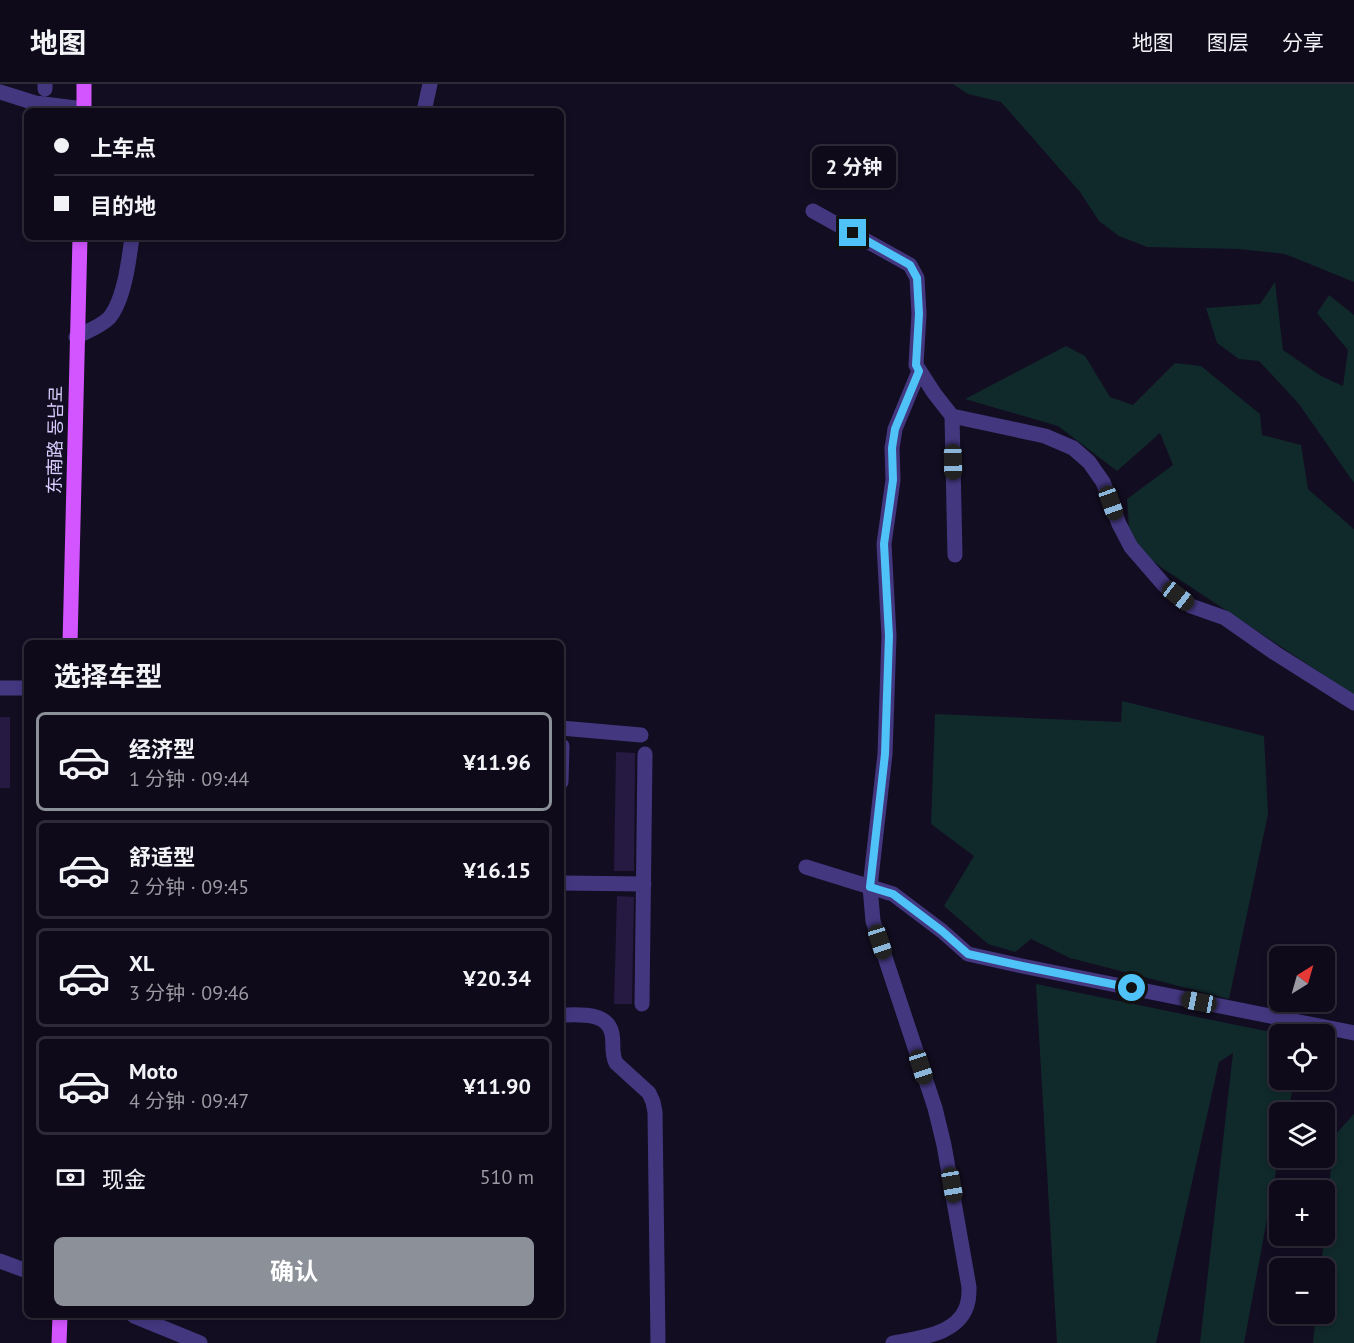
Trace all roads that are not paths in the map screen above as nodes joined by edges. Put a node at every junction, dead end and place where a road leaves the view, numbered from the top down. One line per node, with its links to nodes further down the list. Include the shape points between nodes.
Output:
1 (84, 84): 5 (main road)
2 (430, 84): 6 (street)
3 (0, 92): 4 (street)
4 (70, 108)
5 (84, 108)
6 (425, 108)
7 (813, 211): 11 (street, via 910,265 917,278)
8 (80, 240): 10 (main road, 东南路 동남로)
9 (132, 240): 10 (street, via 116,308 107,320)
10 (76, 337): 14 (main road, 东南路 동남로)
11 (919, 371): 12 (street); 24 (street, via 895,429 892,448 893,480 884,544 889,636 885,754)
12 (952, 416): 13 (street); 17 (street, via 1045,436 1073,448 1103,482 1131,547 1164,585 1191,606 1225,618)
13 (955, 555)
14 (70, 640)
15 (0, 688): 16 (street)
16 (24, 688)
17 (1354, 703)
18 (564, 728): 19 (street)
19 (641, 735)
20 (645, 754): 23 (street)
21 (806, 867): 24 (street)
22 (564, 883): 23 (street)
23 (644, 884): 25 (street)
24 (870, 887): 27 (street, via 893,894 968,954); 35 (street, via 873,921 935,1108 969,1287 968,1303 951,1326 933,1335)
25 (642, 1004)
26 (564, 1015): 34 (street, via 603,1020 610,1027 616,1063 654,1102)
27 (1354, 1033)
28 (0, 1261): 29 (street)
29 (24, 1270)
30 (60, 1318): 32 (main road)
31 (139, 1318): 33 (street)
32 (59, 1343)
33 (200, 1343)
34 (658, 1343)
35 (893, 1343)

